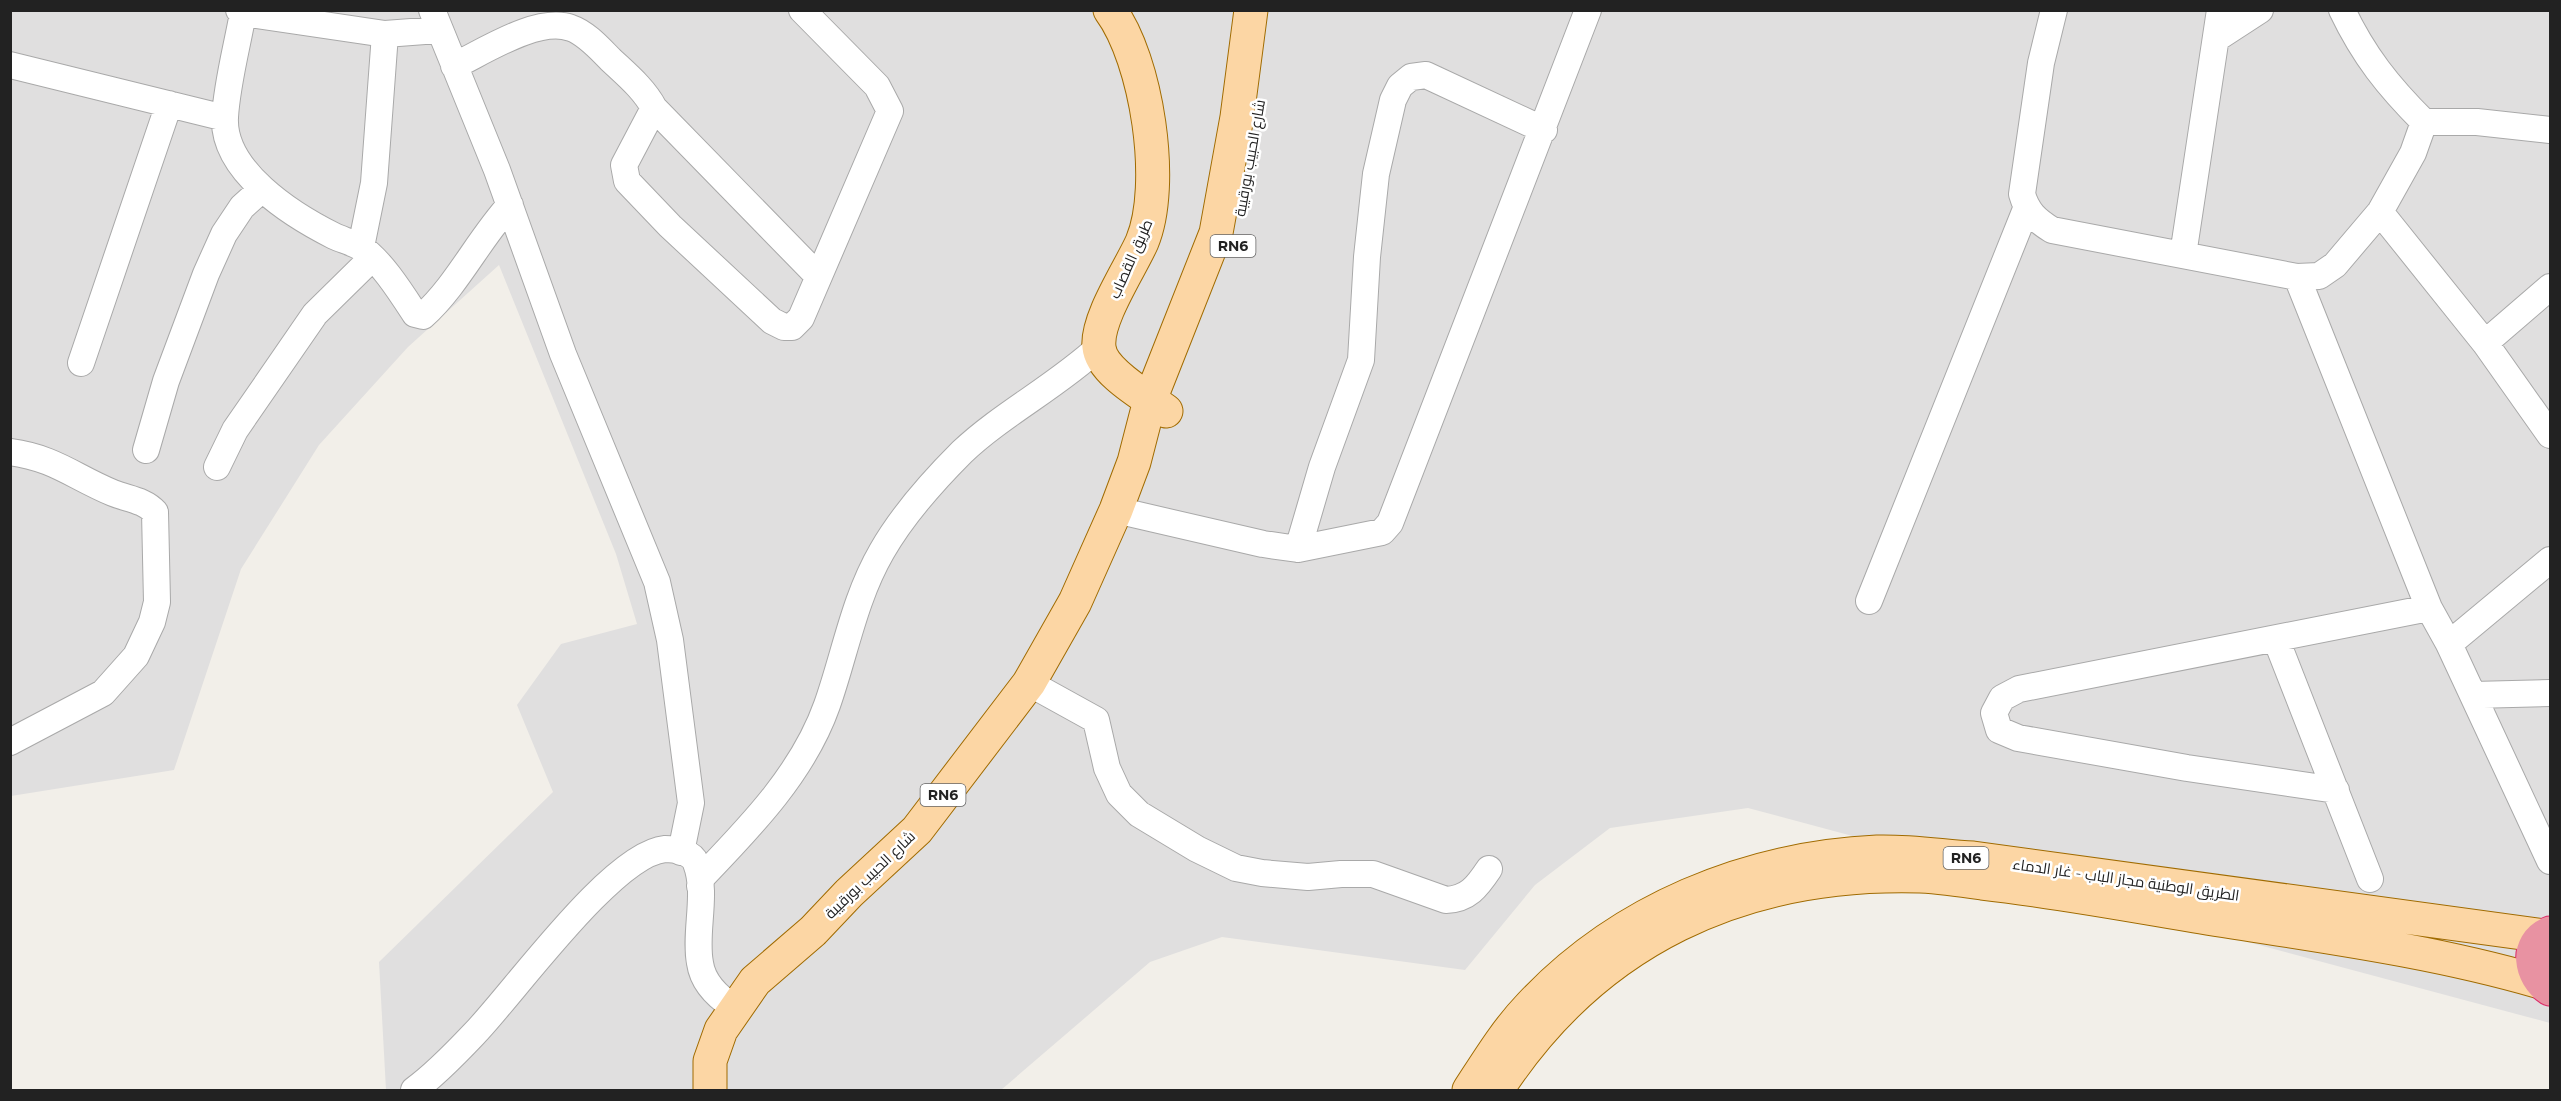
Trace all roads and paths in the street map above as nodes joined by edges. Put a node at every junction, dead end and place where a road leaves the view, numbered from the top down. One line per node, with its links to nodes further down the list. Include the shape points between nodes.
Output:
1 (802, 10): 28 (street, via 878,86 890,111)
2 (1110, 10): 32 (main road, طريق القصاب, via 1118,21 1143,95 1154,181 1151,219 1109,307)
3 (1251, 10): 34 (main road, شارع الحبيب بورقيبة / RN6, via 1237,117 1215,233)
4 (1273, 10): 34 (main road, شارع الحبيب بورقيبة / RN6, via 1247,190 1236,238)
5 (1588, 10): 20 (street)
6 (2054, 10): 24 (street, via 2041,63 2022,194)
7 (2220, 10): 13 (street)
8 (2260, 10): 13 (street)
9 (2342, 10): 19 (street, via 2388,87)
10 (241, 12): 12 (street); 18 (street)
11 (435, 20): 12 (street); 15 (street)
12 (385, 34): 26 (street)
13 (2217, 38): 27 (street)
14 (10, 65): 16 (street)
15 (454, 66): 17 (street, via 534,28 573,28 647,95); 23 (street)
16 (169, 104): 18 (street); 33 (street)
17 (654, 108): 28 (street); 28 (street, via 624,165 627,181 670,226 772,321 784,327 792,327 801,318)
18 (225, 118): 22 (street, via 231,150)
19 (2424, 122): 21 (street, via 2477,122); 25 (street, via 2413,153)
20 (1544, 130): 40 (street, via 1390,523 1382,532 1368,537); 40 (street, via 1426,75 1411,77 1400,86 1393,100 1376,174 1366,257 1361,360 1322,466)
21 (2550, 130)
22 (262, 189): 26 (street); 36 (street, via 242,207 224,234 206,273 166,381)
23 (510, 205): 26 (street, via 445,294 423,316 414,314 402,291); 51 (street, via 563,354 657,582 670,640 691,803)
24 (2026, 208): 27 (street, via 2052,230); 42 (street)
25 (2380, 212): 29 (street, via 2335,265 2319,276); 31 (street)
26 (366, 253): 38 (street, via 315,314 236,430)
27 (2183, 255): 29 (street)
28 (818, 276)
29 (2297, 277): 43 (street)
30 (2550, 287): 31 (street)
31 (2485, 343): 35 (street)
32 (1099, 346): 34 (main road, via 1104,363 1112,371); 55 (street, via 1070,373 963,452 908,515 882,551 860,597 826,707 804,753 752,825 702,877)
33 (81, 363)
34 (1158, 405): 39 (main road, شارع الحبيب بورقيبة / RN6)
35 (2550, 435)
36 (146, 450)
37 (10, 452): 49 (street, via 53,461 113,494 149,506 157,519 157,602 136,656 103,693)
38 (217, 467)
39 (1116, 510): 40 (street); 46 (main road, شارع الحبيب بورقيبة / RN6, via 1075,602)
40 (1298, 549)
41 (2550, 560): 45 (street)
42 (1869, 601)
43 (2429, 608): 44 (street); 45 (street)
44 (2276, 639): 50 (street); 50 (street, via 2019,689 2002,698 1994,713 1999,730 2018,738)
45 (2449, 644): 48 (street)
46 (1029, 683): 53 (street, via 1096,720 1107,768 1119,794 1130,806 1197,849 1236,868 1308,877 1373,874 1446,900 1474,891); 58 (main road, شارع الحبيب بورقيبة / RN6, via 917,830 755,981)
47 (2550, 693): 48 (street)
48 (2474, 695): 52 (street)
49 (10, 742)
50 (2336, 790): 54 (street)
51 (681, 852): 55 (street, via 696,863); 59 (street, via 651,852 615,877 579,912 474,1034)
52 (2550, 861)
53 (1489, 869)
54 (2370, 879)
55 (699, 886): 58 (street, via 700,964 708,984)
56 (2548, 932): 57 (highway, RN6, via 2536,945 2532,957 2534,971); 61 (main road, الطريق الوطنية مجاز الباب - غار الدماء / RN6, via 1972,858 1879,852 1800,860 1726,880 1665,904 1611,936 1567,969 1529,1007 1498,1044)
57 (2545, 985): 62 (main road, الطريق الوطنية مجاز الباب - غار الدماء / RN6, via 2456,959 2018,887 1922,876 1838,878 1772,889 1711,909 1657,935 1568,1001)
58 (735, 1008): 60 (main road, شارع الحبيب بورقيبة / RN6, via 721,1030 710,1061)
59 (414, 1090)
60 (710, 1090)
61 (1469, 1090)
62 (1497, 1090)

